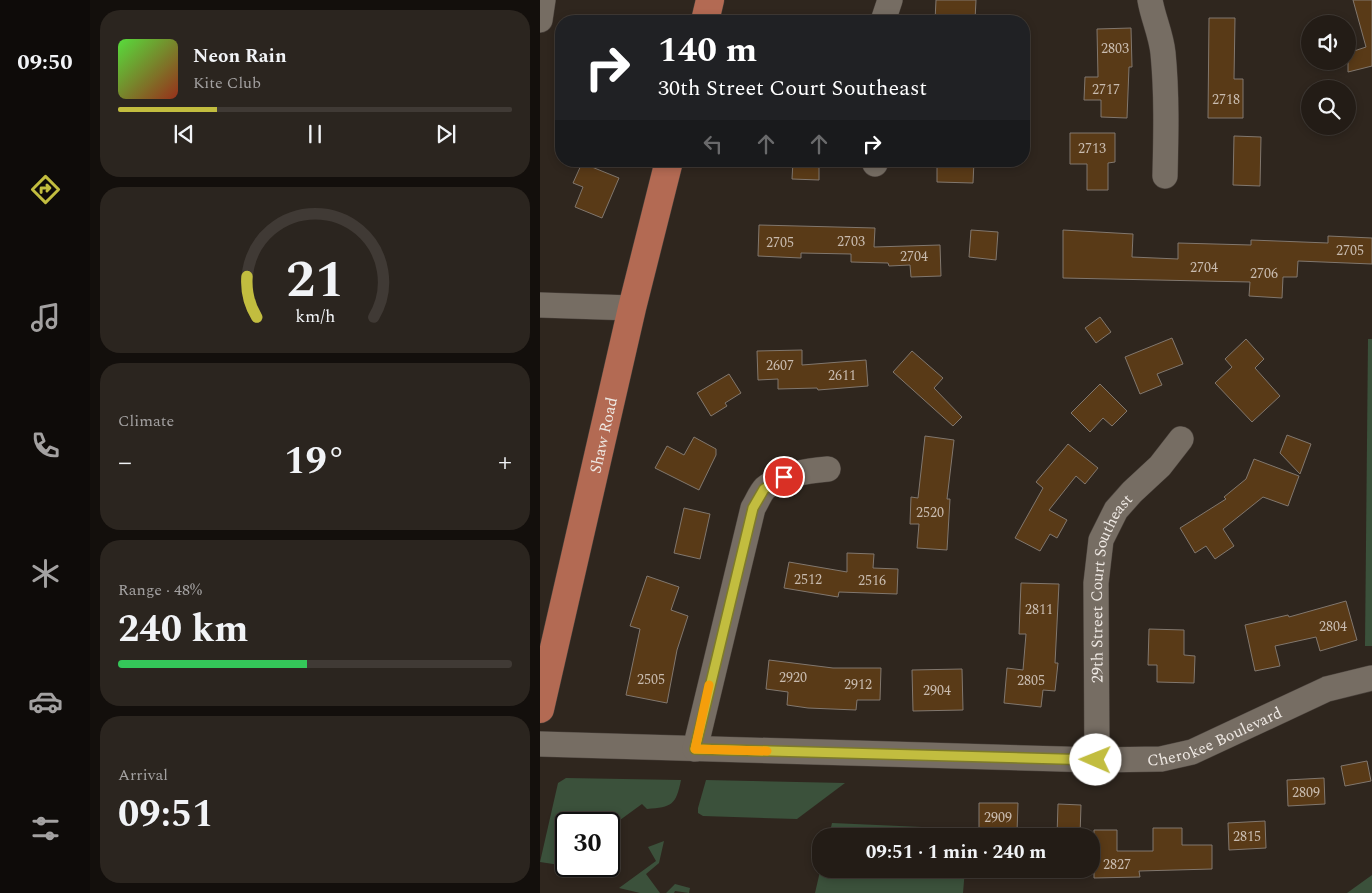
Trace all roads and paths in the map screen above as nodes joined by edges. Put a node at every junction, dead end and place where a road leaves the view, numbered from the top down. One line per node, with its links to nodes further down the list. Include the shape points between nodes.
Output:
1 (543, 0): 7 (street)
2 (710, 0): 5 (main road)
3 (890, 0): 6 (street)
4 (1150, 0): 9 (street, via 1163,52)
5 (706, 15)
6 (885, 15)
7 (540, 20)
8 (667, 167): 11 (main road, Shaw Road)
9 (1165, 176)
10 (540, 305): 11 (street)
11 (632, 308): 15 (main road, Shaw Road)
12 (1181, 439): 18 (street, 29th Street Court Southeast, via 1160,466 1116,510 1102,540 1096,584)
13 (828, 469): 17 (street, via 784,477 764,489 753,508)
14 (1372, 678): 18 (street, Cherokee Boulevard, via 1327,689 1192,752 1161,759)
15 (540, 709)
16 (540, 744): 17 (street, Cherokee Boulevard)
17 (695, 749): 18 (street, Cherokee Boulevard)
18 (1096, 760)

